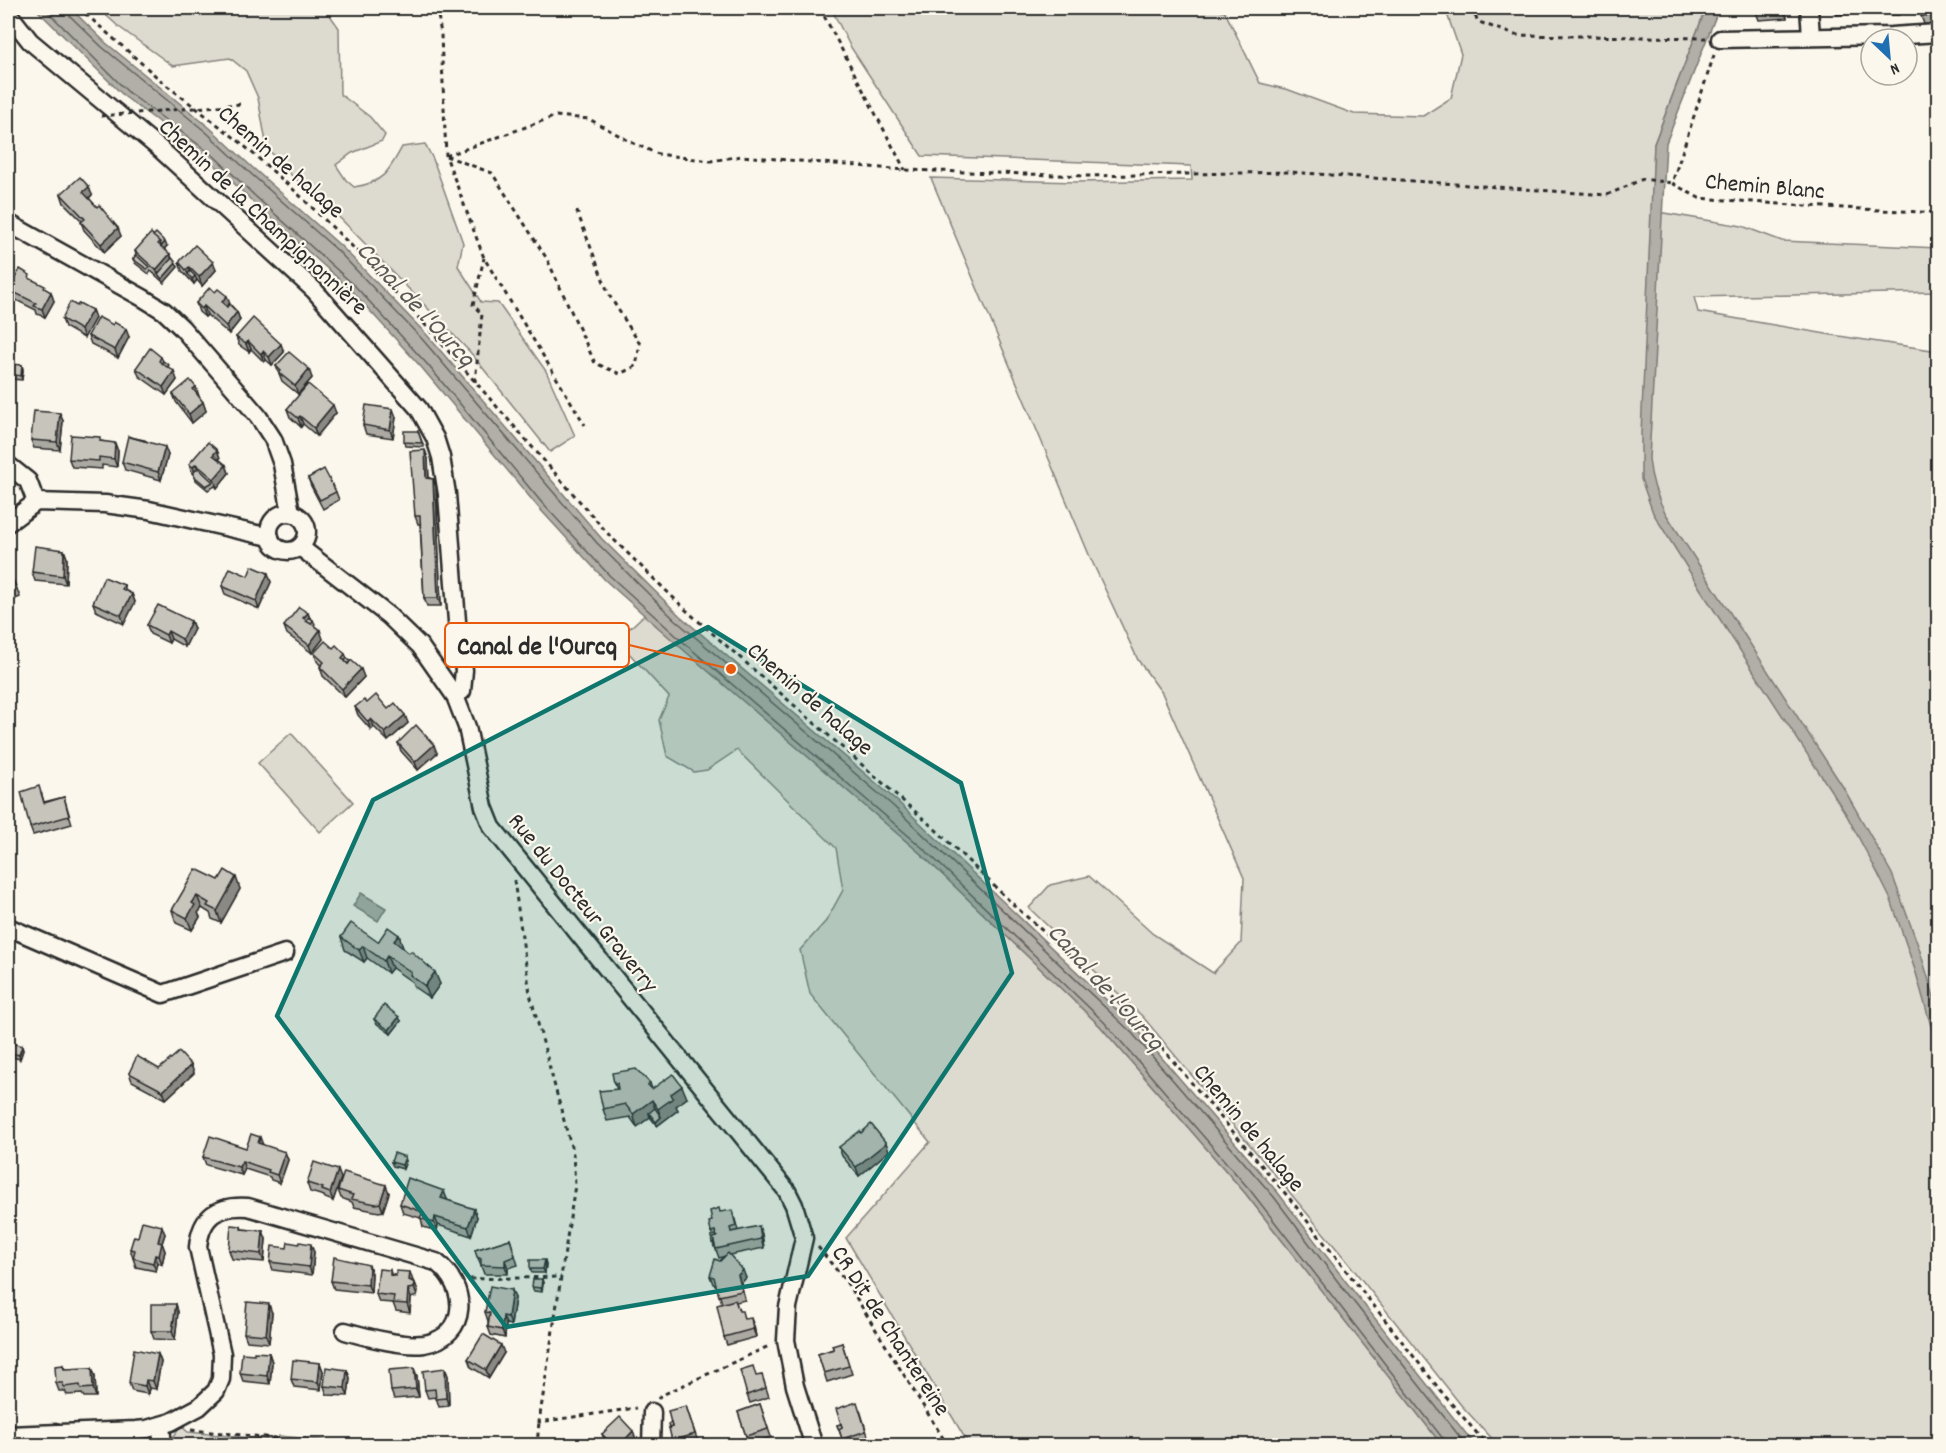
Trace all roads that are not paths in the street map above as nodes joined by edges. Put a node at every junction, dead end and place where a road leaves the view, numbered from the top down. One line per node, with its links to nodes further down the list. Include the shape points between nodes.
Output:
1 (1809, 8): 4 (street)
2 (8, 13): 13 (street, Chemin de la Champignonnière, via 30,41 160,148 314,290 419,410 435,438 447,494 464,670 462,691)
3 (1938, 33): 4 (street)
4 (1811, 36): 5 (street)
5 (1720, 39)
6 (8, 224): 9 (street, via 143,298 183,328 234,386 273,439)
7 (8, 465): 8 (street, via 28,481)
8 (36, 502): 10 (street); 11 (street, via 149,510)
9 (291, 513): 11 (street, via 274,519); 12 (street, via 300,517 307,530)
10 (8, 524)
11 (270, 537): 12 (street, via 284,551)
12 (300, 547): 13 (street, Rue du Docteur Graverry, via 389,616 420,646)
13 (455, 696): 23 (street, Rue du Docteur Graverry, via 467,727 492,826 787,1191 794,1205 804,1238 788,1307 786,1340 795,1386)
14 (8, 927): 15 (street, via 163,994)
15 (285, 953)
16 (345, 1331): 18 (street, via 386,1341 435,1341 445,1335 459,1316 454,1280 436,1262 248,1207 219,1210 200,1232 198,1248 222,1354 221,1379 216,1391 199,1407)
17 (653, 1408): 22 (street)
18 (161, 1426): 20 (street); 21 (street)
19 (8, 1435): 20 (street)
20 (139, 1438)
21 (163, 1446)
22 (651, 1446)
23 (814, 1446)

